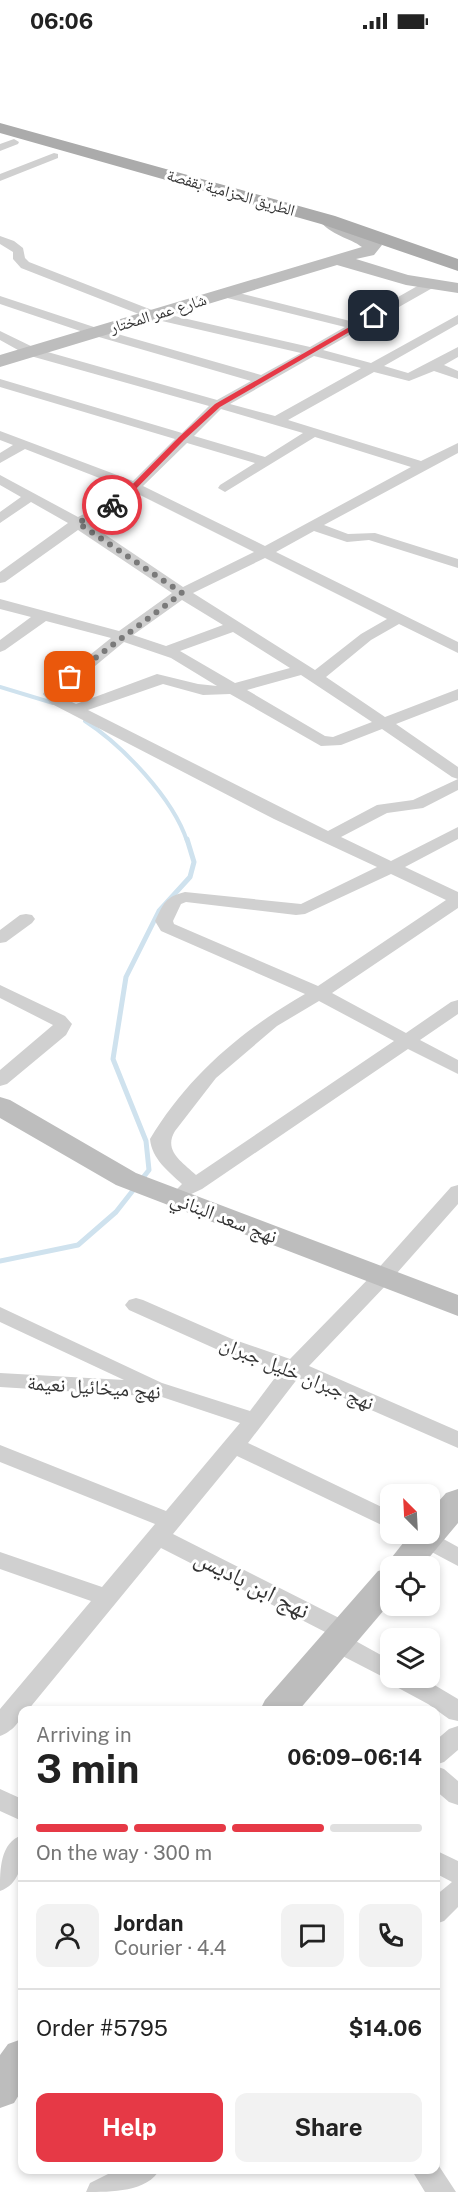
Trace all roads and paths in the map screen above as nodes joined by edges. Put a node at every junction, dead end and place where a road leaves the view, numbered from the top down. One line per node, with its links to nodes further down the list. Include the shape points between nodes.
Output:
1 (0, 120): 9 (main road, الطريق الحزامية بقفصة, via 318,209)
2 (0, 128): 7 (main road, الطريق الحزامية بقفصة)
3 (14, 142): 4 (street)
4 (0, 148)
5 (54, 156): 6 (street)
6 (0, 178)
7 (328, 219): 10 (street, شارع عمر المختار, via 337,228 373,245 368,251); 11 (main road, الطريق الحزامية بقفصة)
8 (0, 240): 18 (street, via 19,251 14,260)
9 (458, 257)
10 (337, 259): 12 (street); 14 (street, شارع عمر المختار)
11 (458, 266)
12 (432, 283): 13 (street); 20 (street)
13 (458, 288)
14 (223, 293): 18 (street, شارع عمر المختار); 20 (street)
15 (0, 300): 16 (street)
16 (15, 305): 17 (street); 21 (street)
17 (0, 310)
18 (153, 315): 21 (street, شارع عمر المختار); 25 (street)
19 (458, 319): 23 (street)
20 (355, 326): 25 (street)
21 (96, 332): 27 (street, شارع عمر المختار); 32 (street)
22 (0, 335): 27 (street)
23 (427, 335): 24 (street); 30 (street)
24 (458, 344)
25 (311, 351): 30 (street); 32 (street)
26 (458, 351): 29 (street)
27 (32, 352): 28 (street, شارع عمر المختار); 34 (street)
28 (0, 361)
29 (434, 366): 30 (street, via 410,376); 31 (street)
30 (371, 367): 35 (street)
31 (458, 375)
32 (260, 379): 34 (street)
33 (0, 383): 38 (street)
34 (218, 405): 35 (street); 38 (street)
35 (277, 421): 36 (street)
36 (314, 433): 42 (street); 43 (street)
37 (0, 435): 39 (street)
38 (182, 438): 42 (street); 45 (street)
39 (24, 444): 41 (street); 45 (street)
40 (458, 447): 43 (street)
41 (0, 459)
42 (266, 462): 46 (street)
43 (422, 466): 50 (street)
44 (0, 479): 47 (street)
45 (133, 486): 49 (street, via 119,502); 51 (street)
46 (225, 488)
47 (31, 496): 48 (street); 49 (street)
48 (0, 519)
49 (78, 523): 53 (street); 54 (street)
50 (312, 526): 51 (street); 52 (street, via 347,538 370,536)
51 (267, 551): 54 (street); 57 (street)
52 (454, 558)
53 (0, 579)
54 (182, 593): 58 (street); 59 (street)
55 (0, 604): 56 (street)
56 (42, 616): 59 (street); 60 (street)
57 (399, 618): 61 (street); 63 (street)
58 (235, 626): 62 (street); 63 (street)
59 (122, 636): 62 (street); 66 (street, via 51,694)
60 (0, 646)
61 (458, 648)
62 (167, 651): 64 (street)
63 (309, 673): 64 (street); 67 (street)
64 (229, 688): 66 (street, via 204,690 157,679); 67 (street, via 321,741 335,741)
65 (458, 694): 67 (street)
66 (75, 710): 71 (street)
67 (384, 724): 68 (street)
68 (458, 774)
69 (458, 784): 71 (street, via 417,804 383,809)
70 (458, 832): 72 (street)
71 (327, 838): 72 (street)
72 (390, 868): 73 (street); 77 (street, via 305,909 185,897 174,901 165,917 167,927)
73 (458, 899): 77 (street)
74 (26, 919): 75 (street)
75 (0, 938)
76 (0, 991): 81 (street, via 63,1024)
77 (320, 993): 79 (street); 83 (street, via 270,1022 231,1053 209,1074 166,1129 160,1140 161,1149)
78 (458, 1006): 79 (street)
79 (407, 1039): 80 (street); 83 (street)
80 (458, 1068)
81 (0, 1080)
82 (0, 1106): 83 (street, نهج سعد البناني, via 126,1179)
83 (176, 1191): 85 (street, نهج سعد البناني)
84 (458, 1191): 85 (street)
85 (382, 1277): 87 (street, نهج سعد البناني); 89 (street)
86 (136, 1305): 89 (street, نهج جبران خليل جبران, via 224,1344)
87 (458, 1306)
88 (0, 1314): 91 (street)
89 (294, 1368): 92 (street); 93 (street, نهج جبران خليل جبران)
90 (0, 1380): 91 (street, نهج ميخائيل نعيمة)
91 (164, 1390): 92 (street, نهج ميخائيل نعيمة)
92 (255, 1420): 94 (street)
93 (458, 1440)
94 (233, 1445): 97 (street); 99 (street)
95 (0, 1453): 99 (street, نهج ابن باديس)
96 (458, 1501): 98 (street)
97 (380, 1516)
98 (440, 1517)
99 (163, 1528): 104 (street); 105 (street, نهج ابن باديس)
100 (435, 1544): 101 (street)
101 (458, 1558)
102 (0, 1560): 104 (street)
103 (380, 1592): 105 (street)
104 (108, 1598): 110 (street)
105 (342, 1637): 106 (street, نهج ابن باديس); 108 (street)
106 (380, 1664)
107 (420, 1688): 109 (street)
108 (282, 1706)
109 (458, 1712)
110 (0, 1725)
111 (458, 1736): 112 (street)
112 (440, 1751)
113 (440, 1780): 114 (street)
114 (458, 1795)
115 (0, 1798): 116 (street)
116 (18, 1809)
117 (18, 1851): 120 (street)
118 (440, 1863): 119 (street)
119 (458, 1874)
120 (0, 1880)
121 (458, 1892): 122 (street)
122 (440, 1908)
123 (18, 2062): 124 (street)
124 (0, 2090)
125 (136, 2174): 126 (street)
126 (100, 2192)

